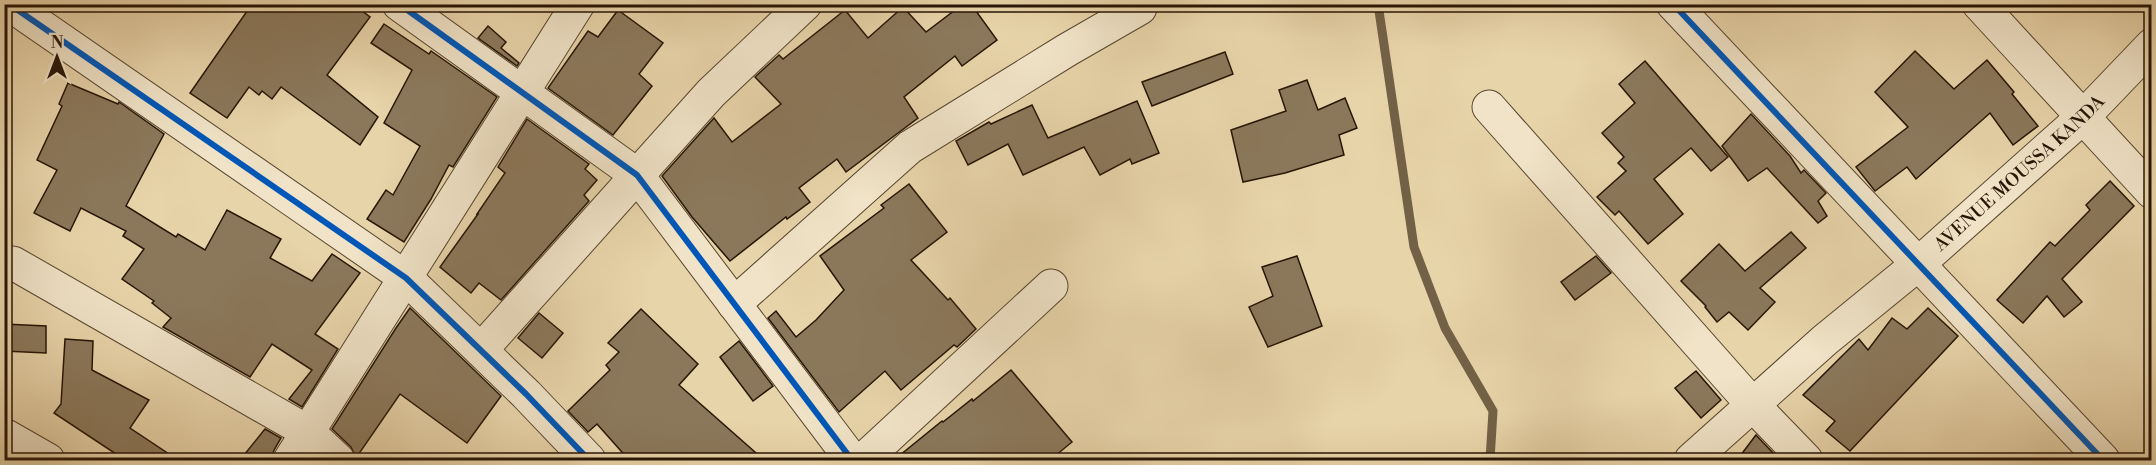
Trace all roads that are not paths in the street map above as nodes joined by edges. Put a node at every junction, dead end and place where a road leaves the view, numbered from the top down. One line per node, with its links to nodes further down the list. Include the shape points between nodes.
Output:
1 (9, 4): 16 (street)
2 (399, 4): 9 (street)
3 (578, 4): 9 (street)
4 (805, 4): 12 (street, via 711,93)
5 (1673, 4): 15 (street)
6 (1979, 4): 11 (street)
7 (1140, 8): 18 (street, via 910,147)
8 (2151, 45): 11 (street, AVENUE MOUSSA KANDA)
9 (523, 93): 12 (street); 16 (street)
10 (1489, 107): 20 (street)
11 (2083, 117): 13 (street); 15 (street, AVENUE MOUSSA KANDA)
12 (637, 176): 18 (street); 19 (street)
13 (2151, 192)
14 (13, 263): 21 (street)
15 (1917, 265): 20 (street, AVENUE MOUSSA KANDA); 31 (street)
16 (406, 278): 19 (street); 21 (street)
17 (1051, 286): 28 (street)
18 (734, 304): 27 (street)
19 (481, 350): 26 (street)
20 (1753, 405): 29 (street, AVENUE MOUSSA KANDA); 30 (street)
21 (308, 432): 24 (street); 25 (street)
22 (6, 436): 23 (street)
23 (48, 460)
24 (290, 460)
25 (338, 460)
26 (589, 460)
27 (852, 460)
28 (863, 460)
29 (1691, 460)
30 (1806, 460)
31 (2103, 460)

